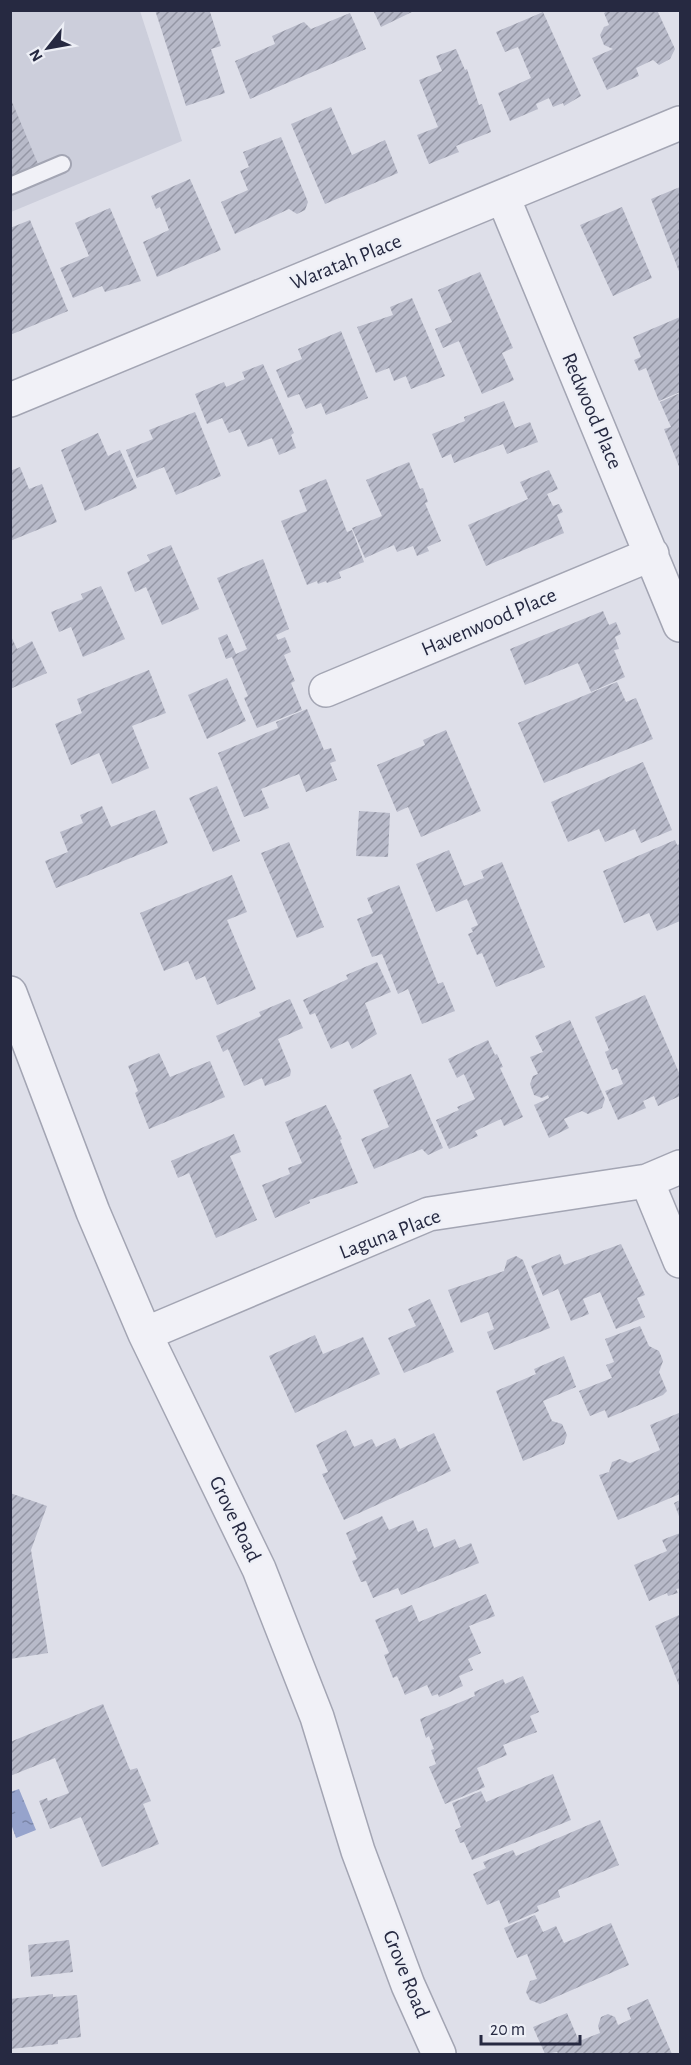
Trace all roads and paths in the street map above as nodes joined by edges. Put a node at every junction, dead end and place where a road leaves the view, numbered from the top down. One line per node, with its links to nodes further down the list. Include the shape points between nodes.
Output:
1 (681, 123): 4 (street, Waratah Place)
2 (62, 164): 3 (lane)
3 (10, 186)
4 (503, 197): 5 (street, Waratah Place); 6 (street, Redwood Place)
5 (10, 400)
6 (652, 554): 7 (street, Redwood Place); 8 (street, Havenwood Place)
7 (681, 625)
8 (326, 690)
9 (10, 993): 13 (street, Grove Road, via 93,1212)
10 (681, 1167): 11 (street, Laguna Place)
11 (647, 1181): 12 (street); 13 (street, Laguna Place, via 429,1214)
12 (681, 1261)
13 (145, 1334): 14 (street, Grove Road, via 259,1569 317,1717 358,1851)
14 (439, 2055)

